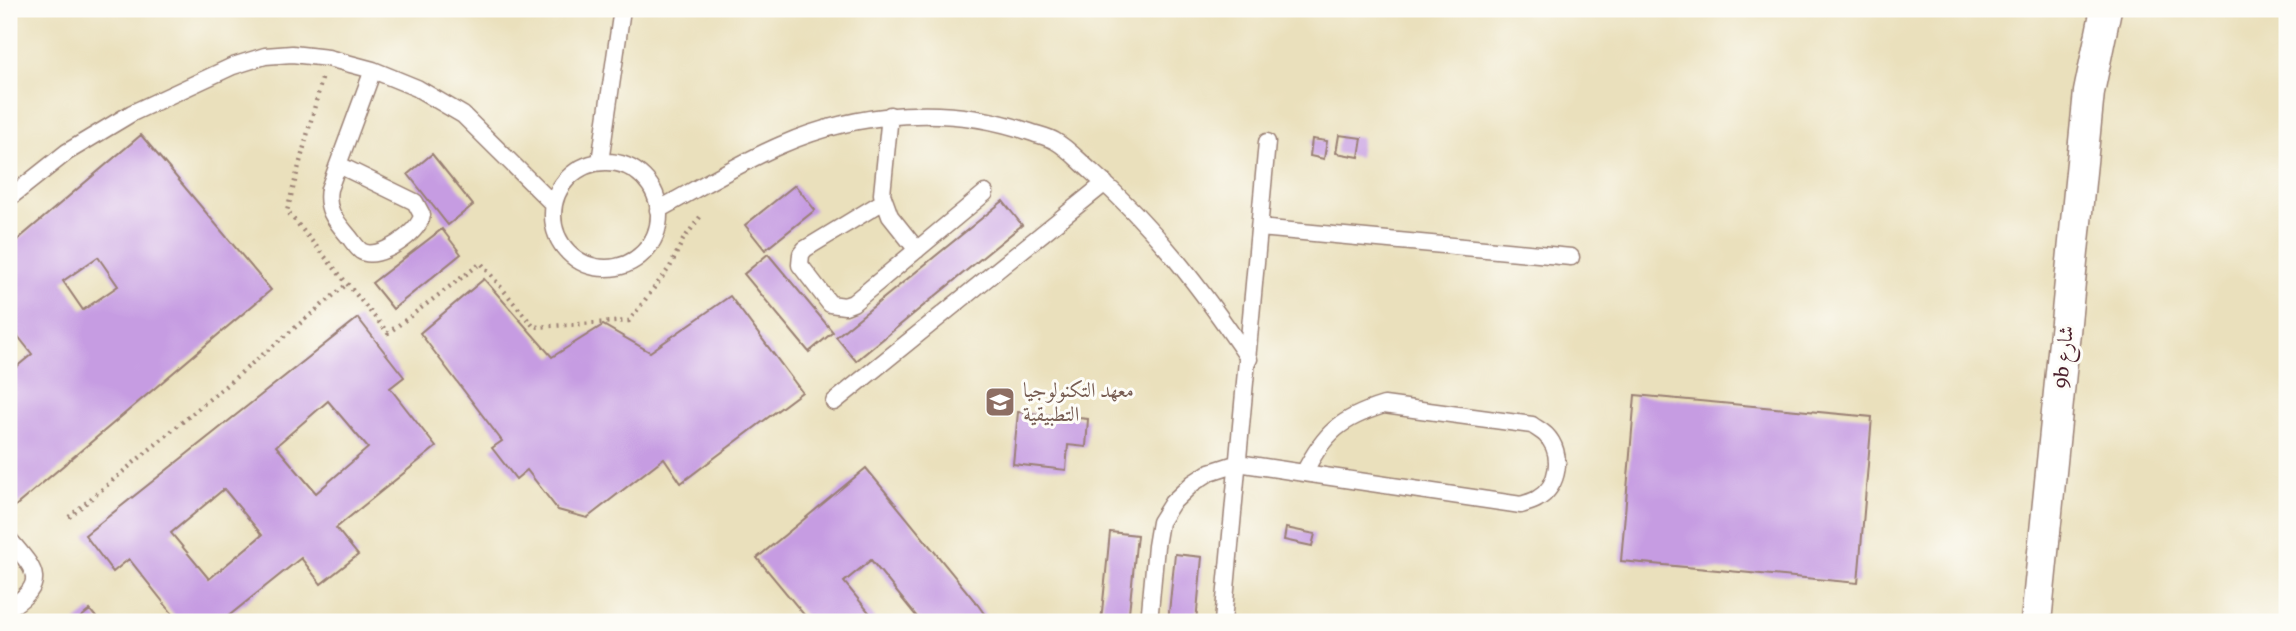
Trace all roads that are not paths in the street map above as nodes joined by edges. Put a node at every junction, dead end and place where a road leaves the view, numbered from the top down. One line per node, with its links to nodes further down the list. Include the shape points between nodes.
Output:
1 (622, 9): 8 (lane)
2 (2087, 9): 5 (street, 9b شارع)
3 (2106, 9): 5 (street, 9b شارع)
4 (373, 70): 9 (lane); 12 (lane, via 328,58 265,56 132,113 67,152); 14 (lane, via 463,115)
5 (2089, 92): 27 (street, 9b شارع)
6 (890, 116): 10 (lane, via 947,114 1003,122 1056,141); 13 (lane); 15 (lane, via 835,126 781,145)
7 (1267, 142): 16 (lane)
8 (600, 162): 14 (lane, via 579,169 562,183); 15 (lane, via 624,166 645,179)
9 (339, 165): 9 (lane, via 329,189 329,209 361,251 383,251 417,229 422,215 415,202)
10 (1104, 183): 19 (lane, via 1162,242); 20 (lane)
11 (985, 193): 17 (lane)
12 (9, 198)
13 (884, 201): 17 (lane); 17 (lane, via 806,249 800,265 830,304 845,306)
14 (553, 204): 15 (lane, via 554,227 563,248 580,262 603,269 625,265 645,252 656,232)
15 (659, 210)
16 (1259, 228): 18 (lane); 19 (lane)
17 (917, 250)
18 (1571, 257)
19 (1249, 359): 21 (lane)
20 (834, 402)
21 (1238, 463): 22 (lane); 25 (lane, via 1193,483 1160,522); 26 (lane)
22 (1304, 473): 22 (lane, via 1521,505 1538,499 1551,486 1557,470 1556,451 1547,436 1532,425 1384,405 1357,413 1334,428 1316,448)
23 (9, 539): 24 (lane, via 29,563 34,581 25,598)
24 (9, 608)
25 (1149, 622)
26 (1223, 622)
27 (2036, 622)

